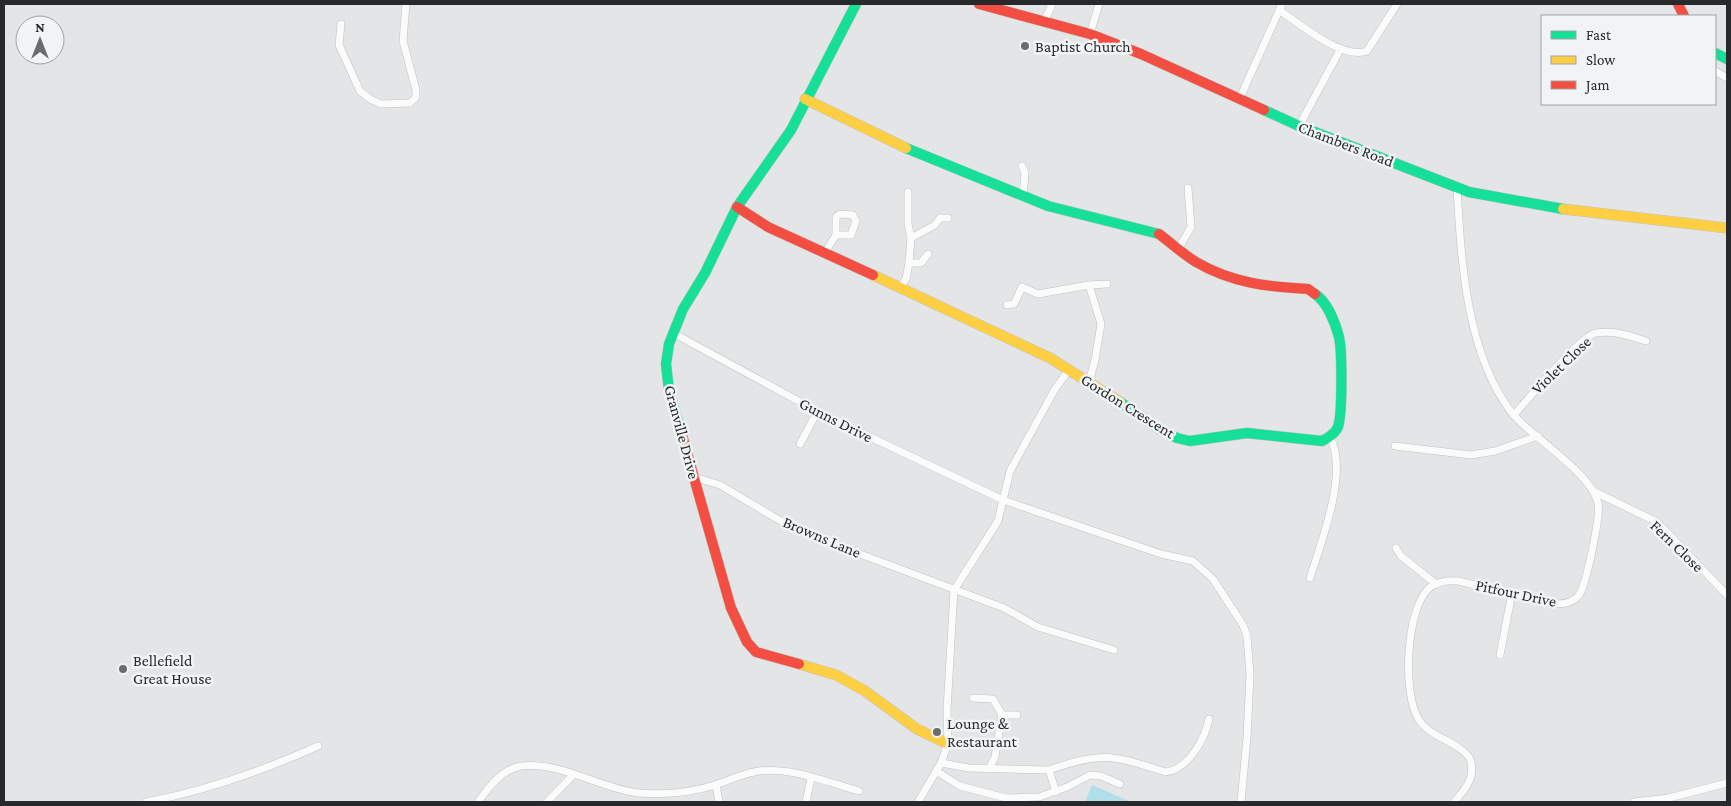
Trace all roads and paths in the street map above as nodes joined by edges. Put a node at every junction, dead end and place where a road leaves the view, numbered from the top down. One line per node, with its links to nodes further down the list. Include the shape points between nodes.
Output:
1 (406, 4): 9 (street, via 403,41 416,90 416,96 410,103 381,104 360,91 338,45)
2 (856, 4): 14 (street, Granville Drive)
3 (980, 4): 8 (street, Chambers Road)
4 (1052, 4): 8 (street)
5 (1099, 4): 10 (street)
6 (1397, 4): 11 (street, via 1367,51 1358,54)
7 (1280, 7): 11 (street); 15 (street)
8 (1045, 20): 10 (street, Chambers Road)
9 (341, 24)
10 (1090, 34): 15 (street, Chambers Road)
11 (1340, 50): 16 (street)
12 (1716, 72): 13 (street)
13 (1727, 78)
14 (805, 99): 21 (street, via 935,162); 22 (street, Granville Drive, via 791,130)
15 (1239, 100): 16 (street, Chambers Road)
16 (1299, 126): 18 (street, Chambers Road, via 1363,148)
17 (1022, 166): 21 (street, via 1025,173)
18 (1457, 187): 24 (street, Chambers Road, via 1555,208); 40 (street, Pitfour Drive, via 1463,269 1472,318 1486,366)
19 (1188, 188): 27 (street, via 1191,227)
20 (908, 192): 26 (street)
21 (1023, 196): 27 (street, via 1048,206 1160,234)
22 (737, 207): 28 (street, Gordon Crescent, via 768,227); 35 (street, Granville Drive)
23 (948, 218): 26 (street, via 940,218)
24 (1727, 228)
25 (836, 235): 28 (street)
26 (911, 238): 30 (street)
27 (1179, 248): 42 (street, via 1196,262 1231,277 1259,286 1308,288 1321,298 1338,337 1342,365 1338,428)
28 (824, 254): 33 (street, Gordon Crescent)
29 (928, 254): 30 (street, via 922,263)
30 (910, 263): 33 (street)
31 (1108, 284): 32 (street)
32 (1088, 285): 34 (street, via 1038,294 1022,287 1014,304); 38 (street, via 1101,324)
33 (901, 286): 37 (street, Gordon Crescent, via 1014,339)
34 (1008, 305)
35 (673, 333): 39 (street, Gunns Drive); 45 (street, Granville Drive, via 666,364 669,392)
36 (1646, 340): 40 (street, Violet Close, via 1619,333 1594,333 1565,357)
37 (1070, 370): 38 (street, Gordon Crescent); 47 (street, via 1055,390 1010,471)
38 (1089, 382): 42 (street, Gordon Crescent, via 1177,438 1190,440 1247,432 1322,441)
39 (817, 412): 43 (street); 47 (street, Gunns Drive)
40 (1514, 415): 41 (street, Pitfour Drive)
41 (1538, 436): 44 (street, via 1495,452 1471,455); 46 (street, Pitfour Drive)
42 (1330, 437): 49 (street, via 1334,451 1335,494)
43 (800, 444)
44 (1395, 446)
45 (694, 477): 51 (street, Browns Lane, via 720,485 787,523); 60 (street, Granville Drive, via 718,565 748,646 756,652 836,675 865,691 918,729)
46 (1593, 491): 52 (street, Pitfour Drive, via 1599,517 1580,593 1562,604); 53 (street, Fern Close, via 1657,522)
47 (1003, 500): 51 (street, via 998,521); 82 (street, Gunns Drive, via 1160,554 1193,561 1213,579 1243,625 1250,652)
48 (1396, 548): 50 (street, via 1405,560)
49 (1310, 578)
50 (1436, 584): 52 (street, Pitfour Drive, via 1446,580 1458,581); 83 (street, via 1422,598 1414,623 1408,657 1409,692 1419,721 1432,733 1462,750 1470,760 1470,781)
51 (954, 590): 54 (street, Browns Lane, via 1004,608 1038,627); 60 (street)
52 (1512, 593): 55 (street)
53 (1727, 596)
54 (1114, 650)
55 (1500, 655)
56 (973, 698): 57 (street, via 993,699)
57 (1002, 715): 58 (street); 63 (street)
58 (1017, 715)
59 (1209, 719): 64 (street, via 1206,734 1172,771 1165,772 1109,756 1091,757)
60 (948, 744): 62 (street)
61 (318, 746): 74 (street)
62 (941, 763): 63 (street, via 970,768); 65 (street)
63 (990, 767): 64 (street, via 998,770)
64 (1049, 770): 72 (street)
65 (936, 772): 72 (street, via 960,786 1006,798 1023,799); 81 (street)
66 (573, 775): 73 (street, via 620,790); 76 (street, via 519,766 490,785); 77 (street)
67 (811, 778): 69 (street, via 776,771 754,772); 71 (street); 80 (street)
68 (1727, 783): 84 (street, via 1669,798)
69 (716, 784): 73 (street, via 690,791); 79 (street)
70 (1120, 784): 72 (street, via 1090,775)
71 (858, 791)
72 (1056, 792)
73 (642, 793): 78 (street)
74 (183, 799): 75 (street)
75 (146, 802)
76 (478, 802)
77 (546, 802)
78 (639, 802)
79 (719, 802)
80 (806, 802)
81 (918, 802)
82 (1241, 802)
83 (1454, 802)
84 (1634, 802)

